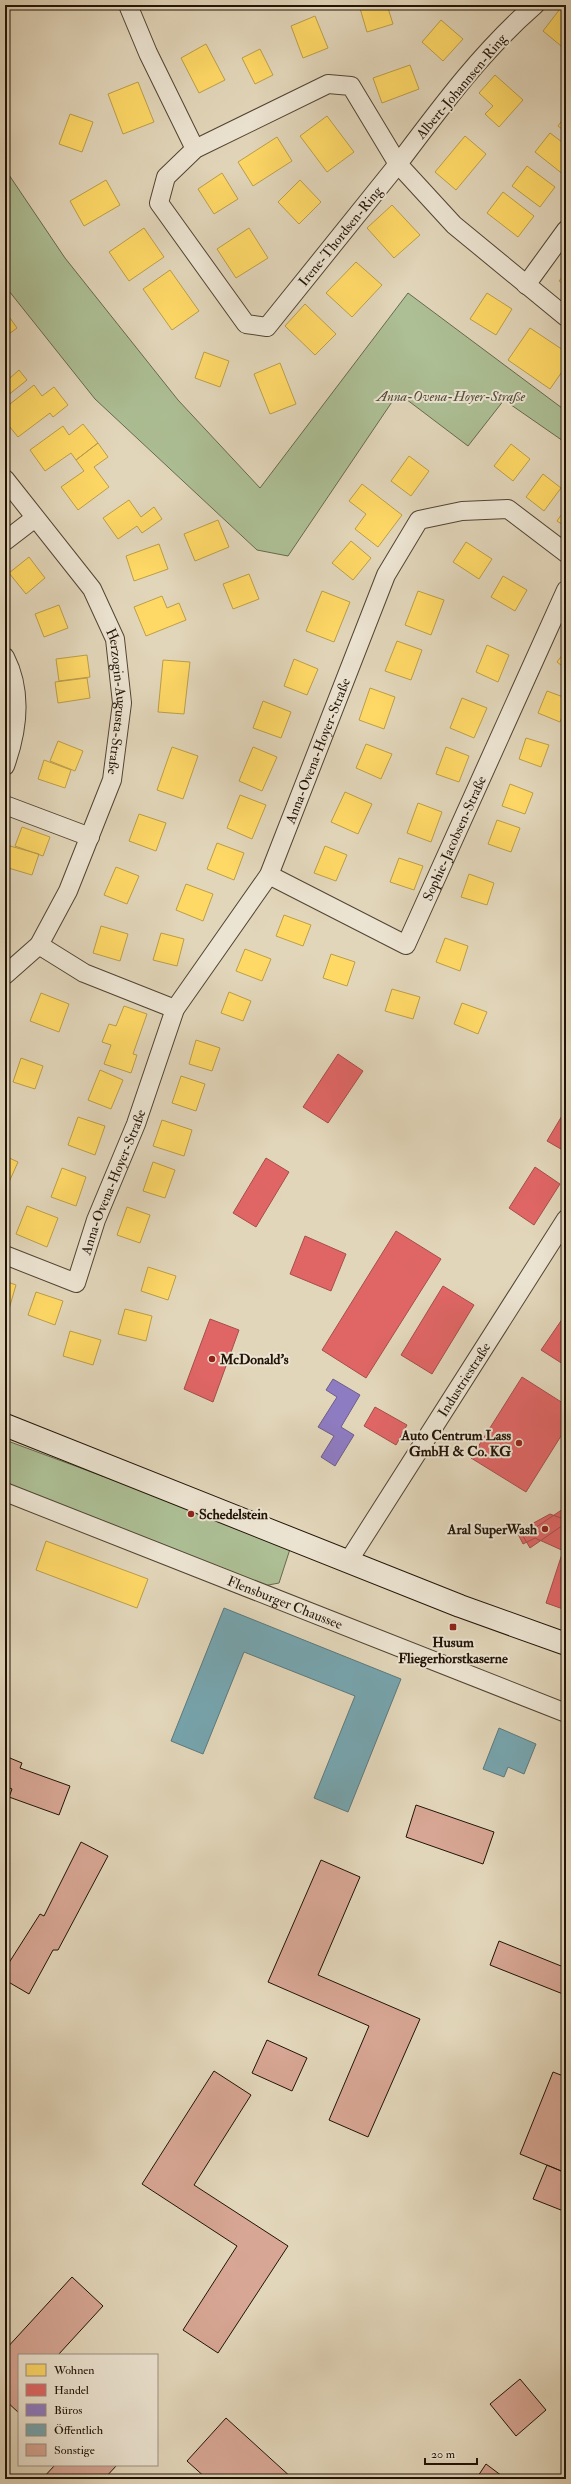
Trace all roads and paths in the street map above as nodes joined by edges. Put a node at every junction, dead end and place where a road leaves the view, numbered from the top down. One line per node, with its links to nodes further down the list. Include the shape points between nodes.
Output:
1 (128, 5): 3 (street, via 148,53)
2 (535, 5): 4 (street, Albert-Johannsen-Ring, via 516,22 448,97)
3 (195, 149): 4 (street, Irene-Thordsen-Ring, via 328,84 351,86); 4 (street, Irene-Thordsen-Ring, via 166,177 159,203 246,324 267,327)
4 (398, 164): 6 (street, via 454,225)
5 (566, 230): 6 (street)
6 (526, 285): 7 (street)
7 (566, 317)
8 (5, 479): 9 (street, Herzogin-Augusta-Straße)
9 (35, 518): 10 (street); 16 (street, Herzogin-Augusta-Straße, via 57,542 92,589 115,639 122,702 113,772)
10 (5, 541)
11 (566, 553): 17 (street, Anna-Ovena-Hoyer-Straße, via 508,510 462,511 418,520 386,575)
12 (566, 590): 17 (street, Sophie-Jacobsen-Straße, via 406,946)
13 (5, 657): 14 (street, via 11,670 18,706 13,744)
14 (5, 766)
15 (5, 805): 16 (street)
16 (90, 837): 18 (street, Herzogin-Augusta-Straße, via 68,891)
17 (269, 875): 20 (street, Anna-Ovena-Hoyer-Straße)
18 (39, 945): 19 (street, Herzogin-Augusta-Straße); 20 (street, via 84,973)
19 (5, 975)
20 (175, 1009): 22 (street, Anna-Ovena-Hoyer-Straße, via 136,1124 96,1220 76,1283)
21 (566, 1219): 25 (street, Industriestraße)
22 (5, 1255)
23 (5, 1425): 25 (main road)
24 (5, 1492): 27 (street, Flensburger Chaussee)
25 (349, 1560): 26 (main road, via 460,1606)
26 (566, 1644)
27 (566, 1712)

